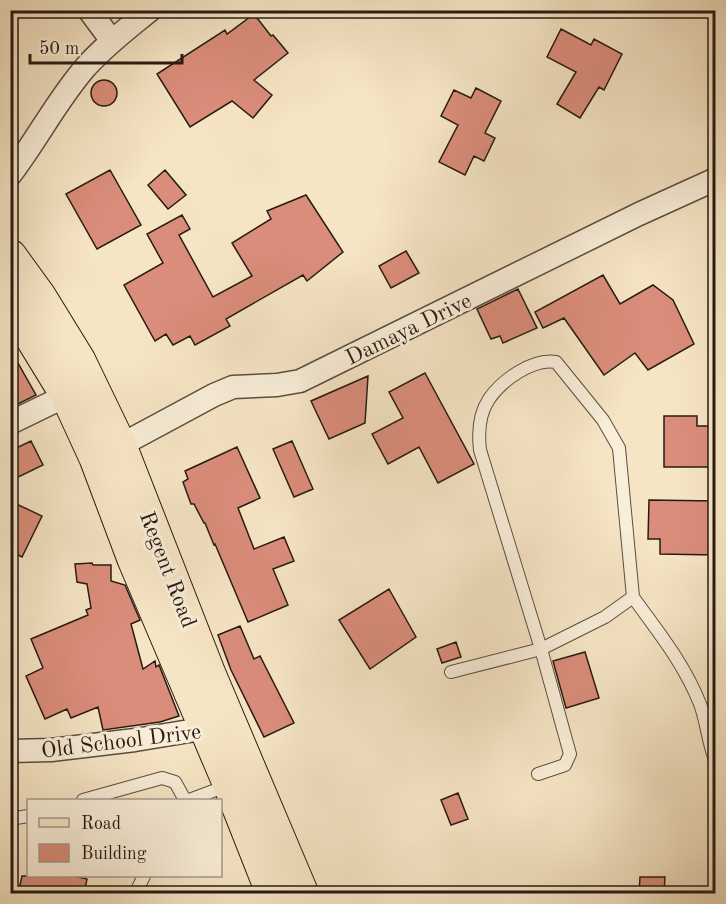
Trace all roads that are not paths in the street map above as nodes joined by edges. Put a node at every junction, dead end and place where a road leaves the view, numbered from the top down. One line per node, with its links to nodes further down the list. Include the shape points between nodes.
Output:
1 (89, 10): 3 (street)
2 (150, 10): 3 (street)
3 (112, 41): 4 (street, via 84,69)
4 (10, 175)
5 (716, 178): 10 (street, Damaya Drive, via 300,381 233,387)
6 (10, 256): 8 (main road, Regent Road, via 79,361)
7 (10, 302): 8 (main road, Regent Road)
8 (78, 390): 9 (street); 10 (main road, Regent Road)
9 (10, 423)
10 (108, 452): 14 (main road, Regent Road, via 134,559)
11 (633, 597): 12 (lane, via 605,617); 12 (lane, via 619,448 603,420 556,362 545,360 528,366 489,400 478,434 482,459); 16 (lane, via 691,682)
12 (541, 649): 13 (lane); 17 (lane, via 570,754 566,765)
13 (451, 672)
14 (218, 726): 15 (street, Old School Drive, via 135,740); 18 (main road, Regent Road)
15 (10, 751)
16 (716, 762)
17 (538, 774)
18 (242, 781): 21 (lane); 26 (main road, Regent Road); 27 (main road, Regent Road)
19 (91, 799): 20 (lane, via 162,778 175,782)
20 (186, 799)
21 (192, 799)
22 (27, 816): 23 (lane)
23 (10, 819)
24 (144, 877): 25 (lane)
25 (135, 894)
26 (273, 894)
27 (302, 894)

